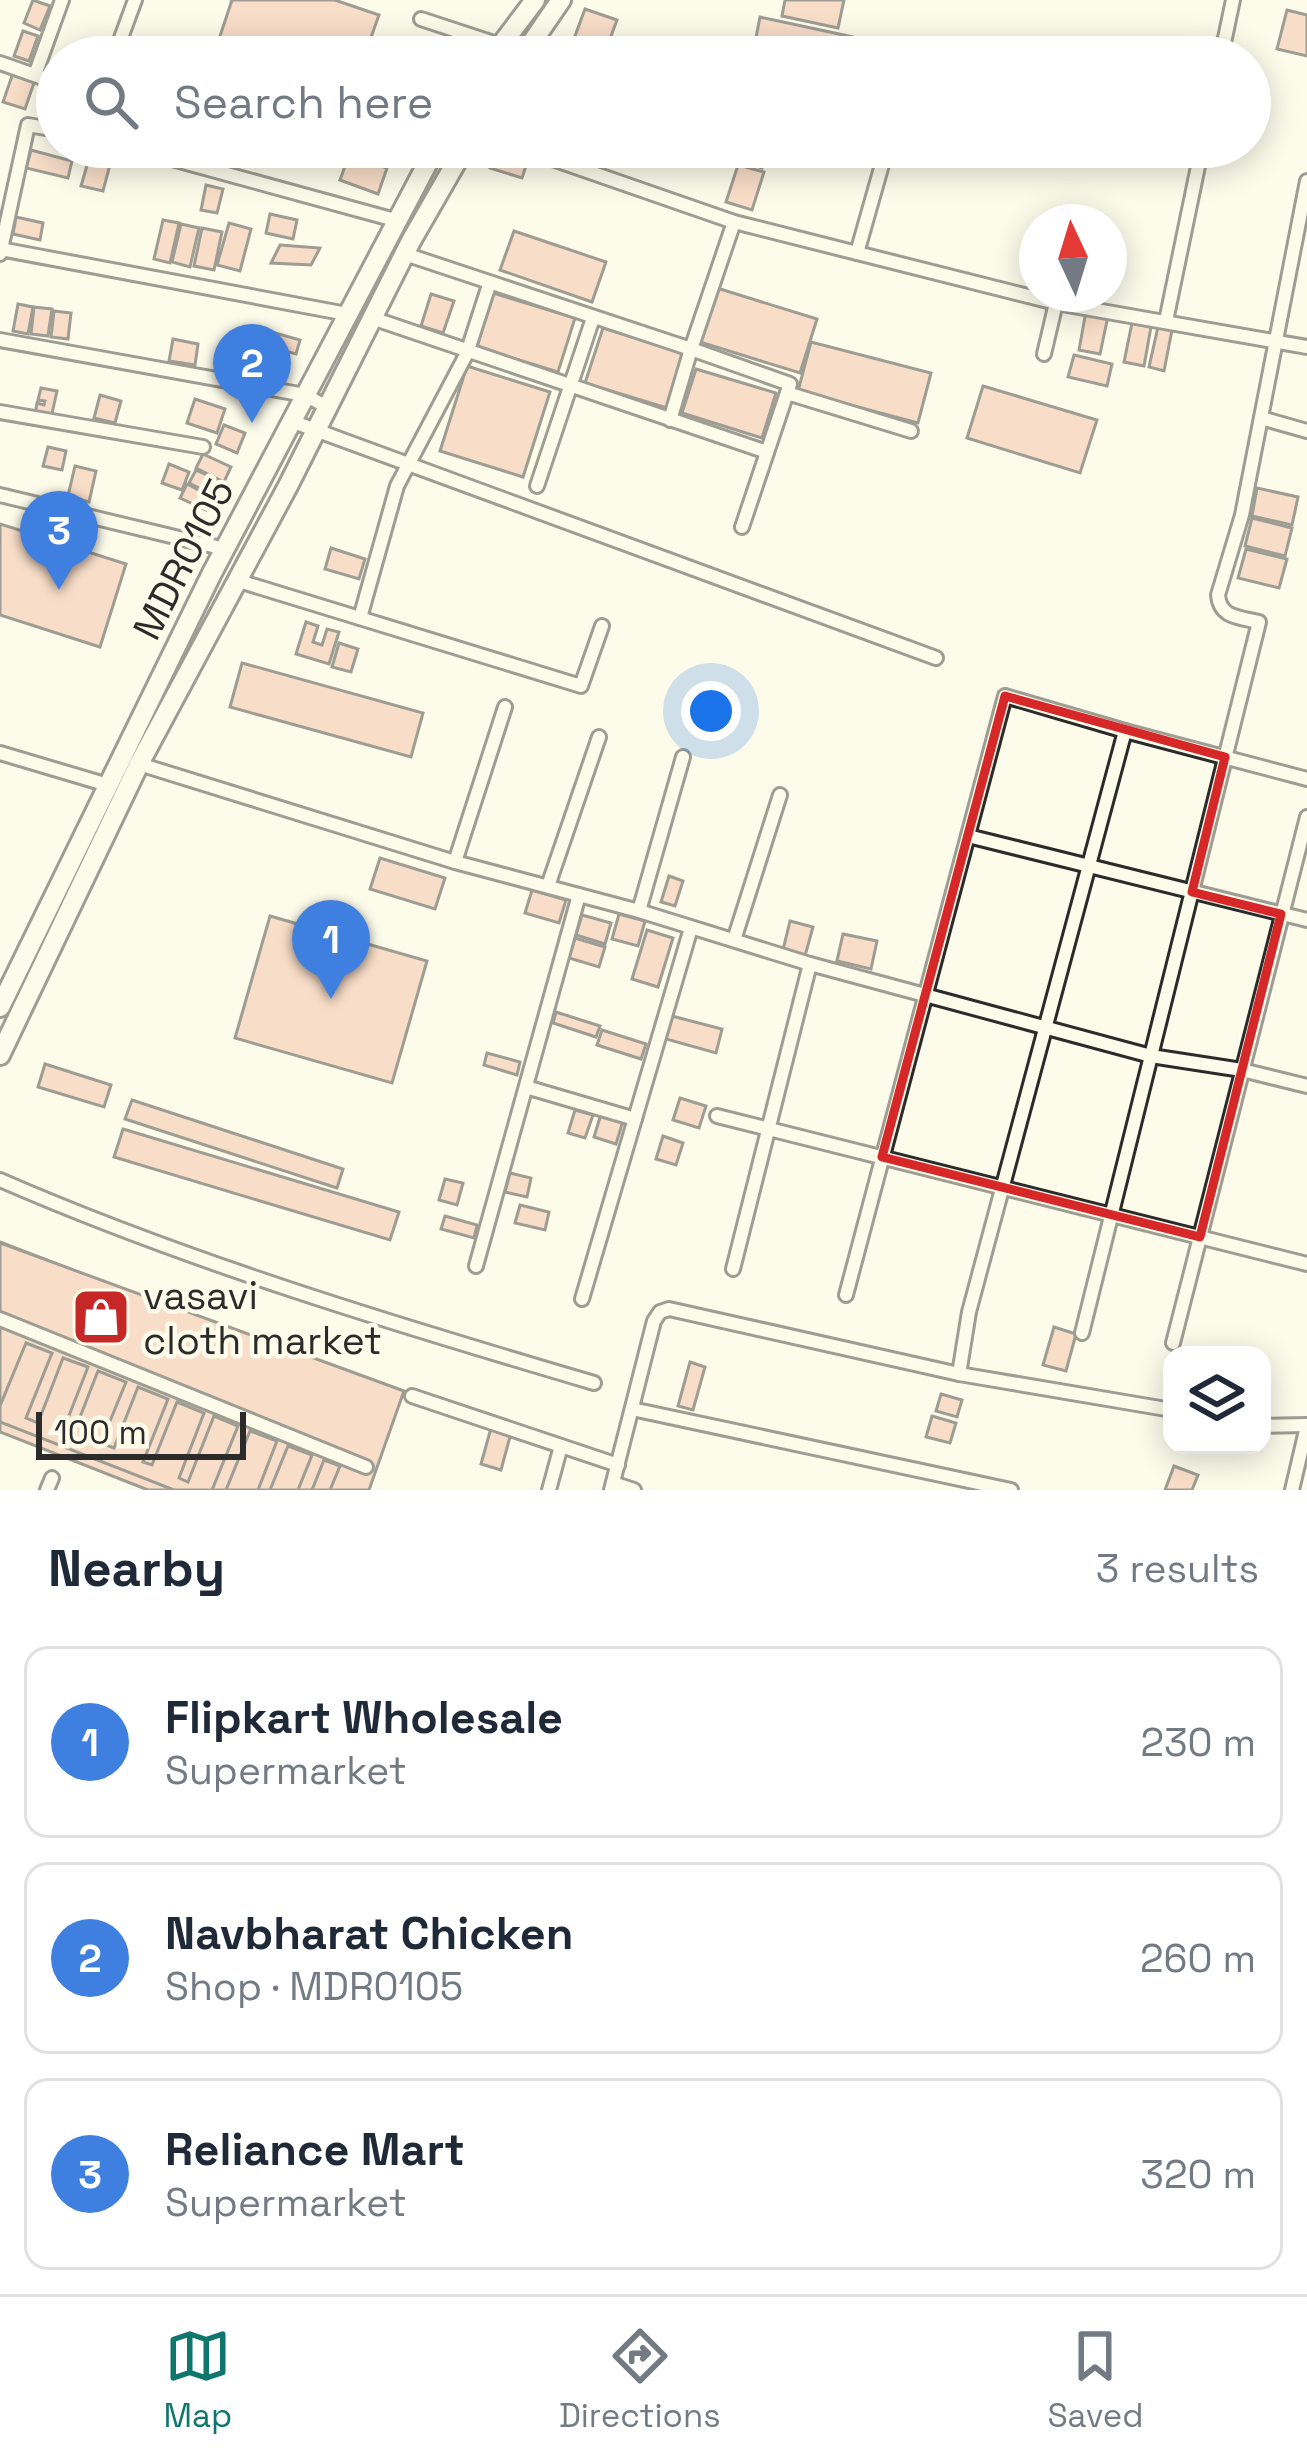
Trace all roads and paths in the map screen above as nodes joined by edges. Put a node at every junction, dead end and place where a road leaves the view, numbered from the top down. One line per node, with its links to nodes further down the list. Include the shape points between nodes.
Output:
1 (62, 0): 7 (street)
2 (135, 0): 8 (street)
3 (535, 0): 10 (main road)
4 (561, 0): 11 (main road)
5 (1233, 0): 12 (street)
6 (422, 19): 9 (street)
7 (49, 36)
8 (122, 36)
9 (461, 36)
10 (507, 36)
11 (537, 36)
12 (1225, 36)
13 (0, 63): 15 (street)
14 (36, 70): 15 (street)
15 (34, 75)
16 (36, 126): 26 (street, via 28,125)
17 (205, 168): 24 (street)
18 (424, 168): 24 (main road, MDR0105)
19 (453, 168): 28 (main road, MDR0105)
20 (578, 168): 25 (street)
21 (881, 168): 27 (street)
22 (1198, 168): 36 (street)
23 (1307, 181): 37 (street)
24 (395, 220): 33 (main road, MDR0105)
25 (734, 222): 27 (street); 40 (street)
26 (0, 251): 33 (street)
27 (857, 253): 30 (street)
28 (405, 254): 29 (street); 34 (main road, MDR0105)
29 (489, 285): 35 (street); 41 (street)
30 (1019, 294)
31 (1054, 312): 42 (street)
32 (1108, 312): 36 (street)
33 (346, 314): 45 (main road, MDR0105)
34 (372, 318): 41 (street); 46 (main road, MDR0105)
35 (593, 318): 40 (street); 43 (street)
36 (1166, 322): 37 (street)
37 (1273, 339): 39 (street); 48 (street)
38 (0, 340): 45 (street)
39 (1307, 347)
40 (691, 349): 44 (street, via 790,384); 49 (street)
41 (467, 353): 43 (street); 56 (street)
42 (1044, 354)
43 (570, 388): 49 (street); 57 (street)
44 (787, 393): 52 (street); 55 (street)
45 (305, 395): 46 (street); 50 (main road, MDR0105)
46 (327, 406): 51 (main road, MDR0105)
47 (0, 412): 54 (street)
48 (1261, 418): 53 (street); 70 (street, via 1218,595 1226,614 1259,622)
49 (670, 420): 55 (street)
50 (291, 422): 51 (street); 60 (main road, MDR0105)
51 (317, 428): 56 (street); 61 (main road, MDR0105)
52 (910, 431)
53 (1307, 431)
54 (203, 447)
55 (767, 452): 59 (street)
56 (410, 463): 62 (street); 64 (street)
57 (537, 486)
58 (0, 495): 60 (street)
59 (742, 527)
60 (225, 549): 73 (main road, MDR0105)
61 (239, 580): 62 (street); 71 (main road, MDR0105)
62 (360, 618): 63 (street, via 581,686)
63 (602, 626)
64 (936, 658)
65 (505, 707): 77 (street)
66 (1125, 731): 70 (street); 76 (street, via 1006,696); 78 (street)
67 (599, 737): 79 (street)
68 (0, 753): 73 (street)
69 (683, 757): 82 (street)
70 (1225, 758): 72 (street); 80 (street)
71 (139, 764): 77 (street); 92 (main road, MDR0105)
72 (1307, 779)
73 (108, 784): 88 (main road, MDR0105)
74 (780, 795): 86 (street)
75 (1307, 818): 83 (street)
76 (968, 836): 78 (street); 89 (street)
77 (455, 862): 79 (street)
78 (1088, 866): 80 (street); 91 (street)
79 (548, 886): 81 (street)
80 (1192, 892): 83 (street); 93 (street)
81 (579, 895): 82 (street); 96 (street)
82 (639, 910): 85 (street)
83 (1281, 914): 84 (street); 94 (street)
84 (1307, 920)
85 (691, 928): 86 (street); 98 (street)
86 (734, 940): 87 (street)
87 (810, 964): 89 (street); 99 (street)
88 (8, 972): 90 (main road, MDR0105)
89 (926, 995): 91 (street); 100 (street)
90 (0, 1006)
91 (1046, 1027): 93 (street); 102 (street)
92 (0, 1055)
93 (1151, 1056): 94 (street); 103 (street)
94 (1242, 1070): 95 (street); 104 (street)
95 (1307, 1086)
96 (526, 1087): 98 (street); 106 (street)
97 (717, 1116): 99 (street)
98 (635, 1119): 109 (street)
99 (768, 1129): 100 (street); 107 (street)
100 (882, 1157): 102 (street); 108 (street)
101 (0, 1180): 114 (street, via 430,1335)
102 (1002, 1187): 103 (street); 113 (street)
103 (1111, 1215): 104 (street); 111 (street)
104 (1199, 1237): 105 (street); 112 (street)
105 (1307, 1264)
106 (476, 1266)
107 (733, 1269)
108 (846, 1295)
109 (582, 1299)
110 (0, 1319): 122 (street)
111 (1082, 1333)
112 (1173, 1343)
113 (959, 1374): 116 (street, via 669,1309 654,1321); 117 (street)
114 (594, 1383)
115 (412, 1396): 120 (street)
116 (632, 1408): 121 (street); 126 (street)
117 (1163, 1409)
118 (1271, 1426): 119 (street)
119 (1307, 1426): 127 (street)
120 (561, 1446): 121 (street); 124 (street)
121 (618, 1465): 123 (street)
122 (366, 1467)
123 (612, 1486): 125 (street)
124 (549, 1490)
125 (634, 1490)
126 (1011, 1490)
127 (1292, 1490)

